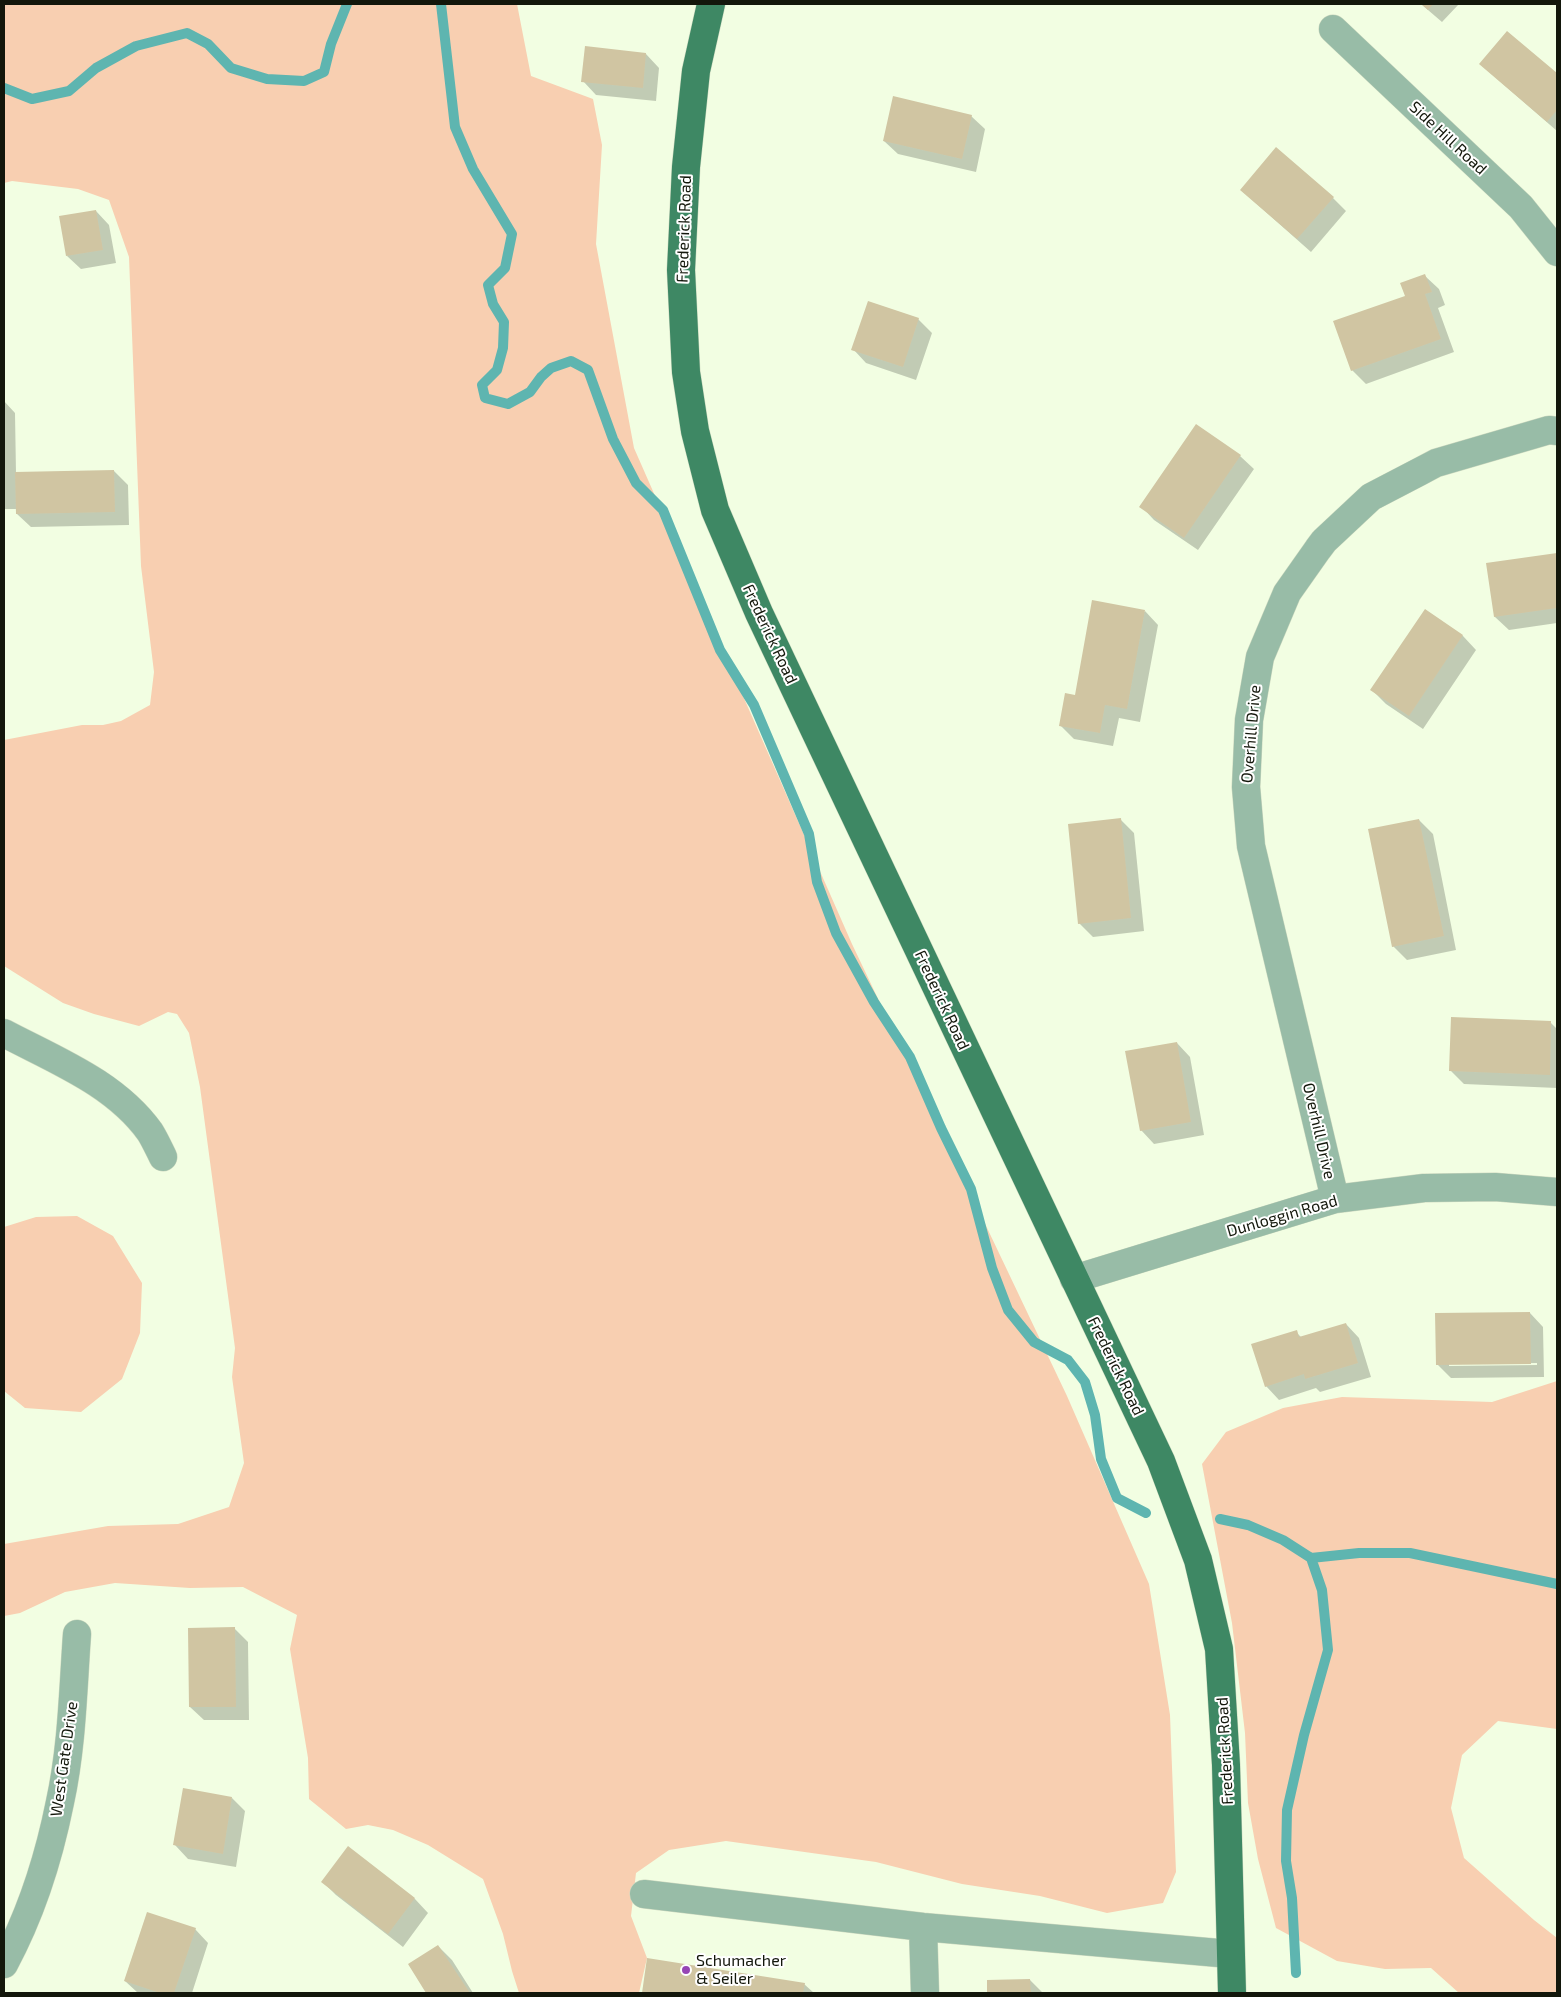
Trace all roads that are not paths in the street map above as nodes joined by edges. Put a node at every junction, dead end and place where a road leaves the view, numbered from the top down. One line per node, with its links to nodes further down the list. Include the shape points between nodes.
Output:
1 (711, 4): 9 (main road, Frederick Road, via 696,71 686,167 681,270 686,372 695,431 715,510 759,613)
2 (1333, 29): 3 (street, Side Hill Road, via 1521,207)
3 (1557, 252)
4 (1557, 430): 8 (street, Overhill Drive, via 1436,463 1371,496 1324,541 1287,593 1260,657 1249,720 1246,778 1252,846)
5 (4, 1032): 6 (street, via 100,1084 134,1114)
6 (163, 1156)
7 (1557, 1192): 8 (street, Dunloggin Road, via 1495,1187 1424,1188)
8 (1335, 1199): 9 (street, Dunloggin Road)
9 (1074, 1279): 13 (main road, Frederick Road, via 1161,1461 1198,1560 1215,1631 1219,1649 1226,1765)
10 (77, 1634): 14 (street, West Gate Drive, via 70,1733 60,1801 43,1868 17,1939)
11 (644, 1894): 12 (street)
12 (923, 1927): 13 (street); 15 (street)
13 (1230, 1954): 16 (main road, Frederick Road)
14 (4, 1964)
15 (925, 1993)
16 (1232, 1993)

